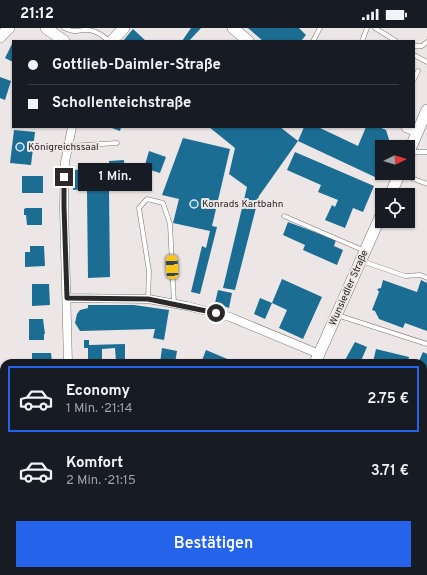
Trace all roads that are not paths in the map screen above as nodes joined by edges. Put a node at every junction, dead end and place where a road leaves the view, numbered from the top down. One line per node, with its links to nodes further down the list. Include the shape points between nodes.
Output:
1 (9, 28): 9 (main road)
2 (46, 28): 10 (main road)
3 (64, 28): 11 (lane, via 73,32 97,32)
4 (124, 28): 12 (main road)
5 (233, 28): 13 (main road)
6 (320, 28): 14 (lane)
7 (368, 28): 15 (lane)
8 (374, 28): 16 (lane)
9 (0, 37)
10 (63, 40)
11 (109, 40)
12 (111, 40)
13 (247, 40)
14 (314, 40)
15 (362, 40)
16 (394, 40)
17 (427, 42): 18 (lane, via 422,46)
18 (415, 46)
19 (415, 56): 20 (lane)
20 (427, 62)
21 (418, 71): 22 (lane)
22 (415, 77)
23 (427, 110): 26 (main road)
24 (72, 128): 29 (street)
25 (410, 128): 26 (main road)
26 (418, 131): 27 (main road)
27 (414, 140)
28 (117, 143): 29 (lane)
29 (68, 146): 38 (street, via 64,207)
30 (427, 152): 31 (lane)
31 (415, 153)
32 (415, 179): 33 (lane)
33 (427, 184)
34 (284, 216): 36 (lane)
35 (376, 228): 36 (main road, Wunsiedler Straße)
36 (363, 256): 37 (lane, via 405,276 420,275); 41 (main road, Wunsiedler Straße)
37 (427, 278)
38 (67, 298): 39 (street); 43 (street)
39 (148, 299): 40 (street); 40 (lane, via 149,271 139,208 147,199 163,203 170,224)
40 (174, 303): 44 (street, via 230,317)
41 (337, 314): 42 (lane); 44 (main road, Wunsiedler Straße)
42 (427, 344)
43 (68, 359)
44 (317, 359)

